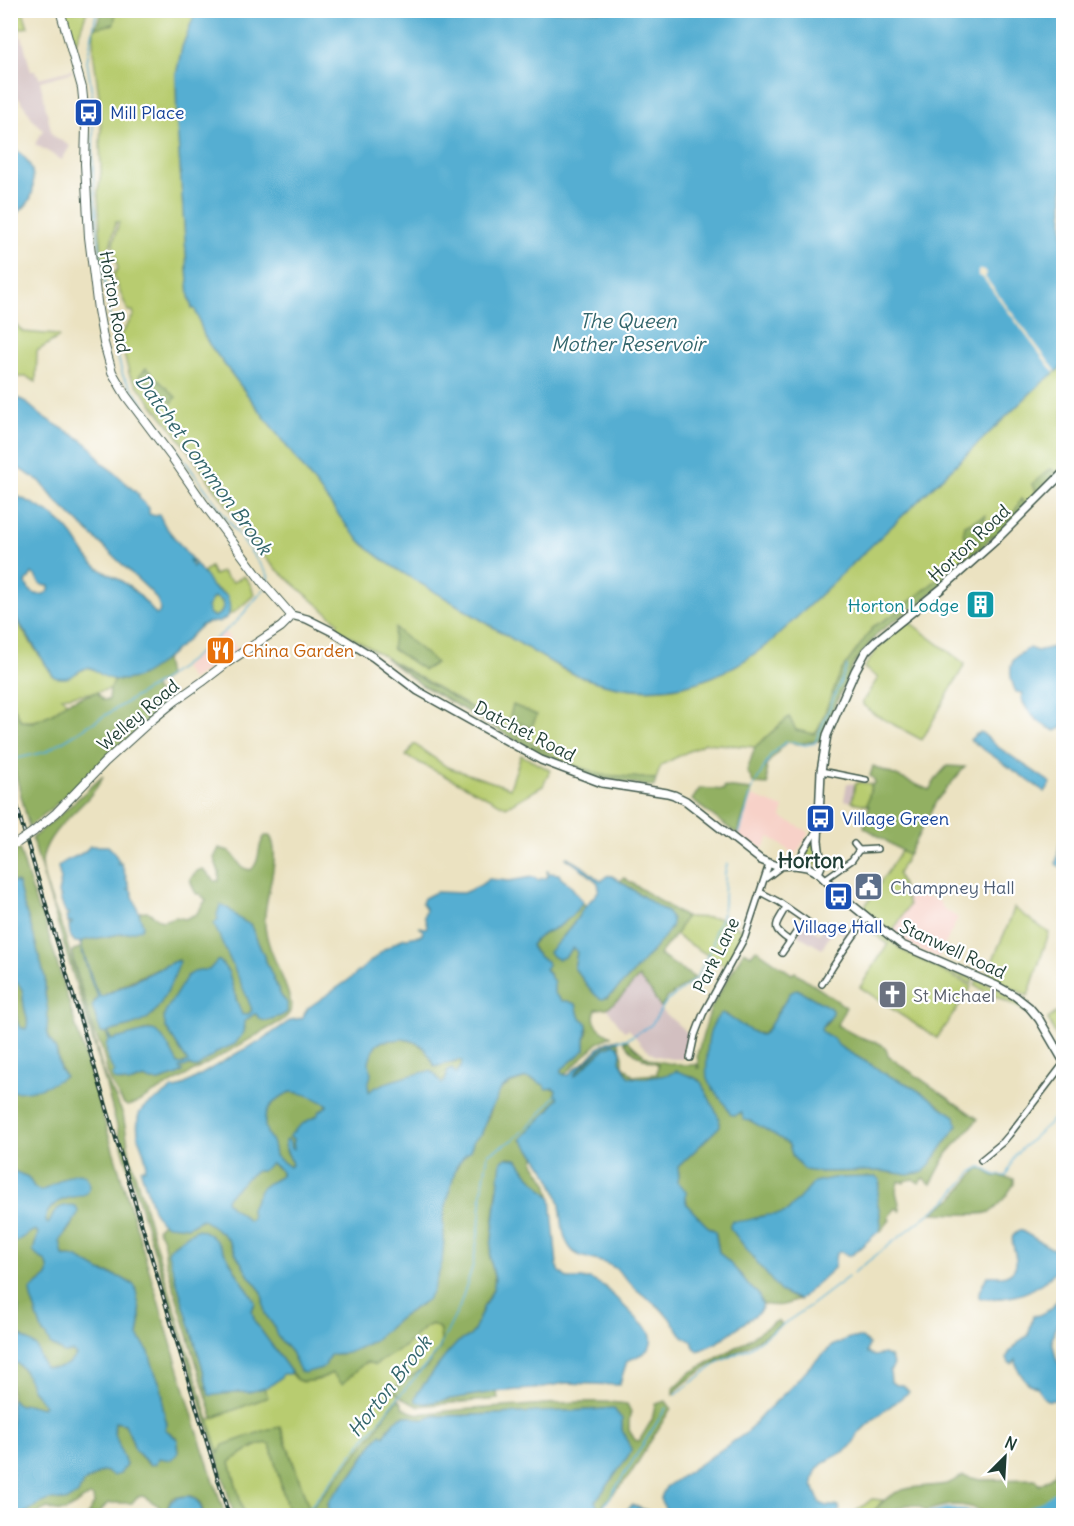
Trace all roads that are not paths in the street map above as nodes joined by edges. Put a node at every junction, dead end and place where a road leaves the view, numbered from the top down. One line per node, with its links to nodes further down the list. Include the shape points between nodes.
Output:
1 (60, 10): 3 (main road, Horton Road, via 82,88 89,237 98,310 112,372 204,504)
2 (1064, 472): 4 (street, Horton Road, via 995,541 866,651 827,735)
3 (291, 615): 8 (main road, Welley Road, bridge, via 281,627 148,723 56,813); 11 (street, Datchet Road, via 332,631 418,691 541,760 602,783 681,798)
4 (821, 771): 5 (street); 6 (street, Horton Road)
5 (866, 780)
6 (819, 826): 12 (street, Horton Road); 14 (street, Horton Road)
7 (855, 844): 10 (street)
8 (14, 845)
9 (877, 849): 10 (street)
10 (859, 850): 16 (street, via 852,860)
11 (769, 864): 13 (street, Datchet Road); 15 (street, Park Lane)
12 (795, 865): 13 (street, Datchet Road); 14 (street, Datchet Road)
13 (782, 866): 15 (street)
14 (818, 873): 16 (street, Stanwell Road)
15 (765, 878): 17 (street, Park Lane)
16 (825, 879): 19 (street, Stanwell Road)
17 (760, 892): 18 (street); 25 (street, Park Lane, via 745,937 703,1014)
18 (786, 907): 20 (street); 22 (street, via 776,930)
19 (867, 918): 24 (street); 26 (street, Stanwell Road, via 902,945 1015,996 1040,1018)
20 (808, 922)
21 (797, 931): 22 (street)
22 (790, 941): 23 (street)
23 (782, 953)
24 (822, 984)
25 (690, 1058)
26 (1064, 1062): 27 (street, via 1003,1142)
27 (981, 1160)

